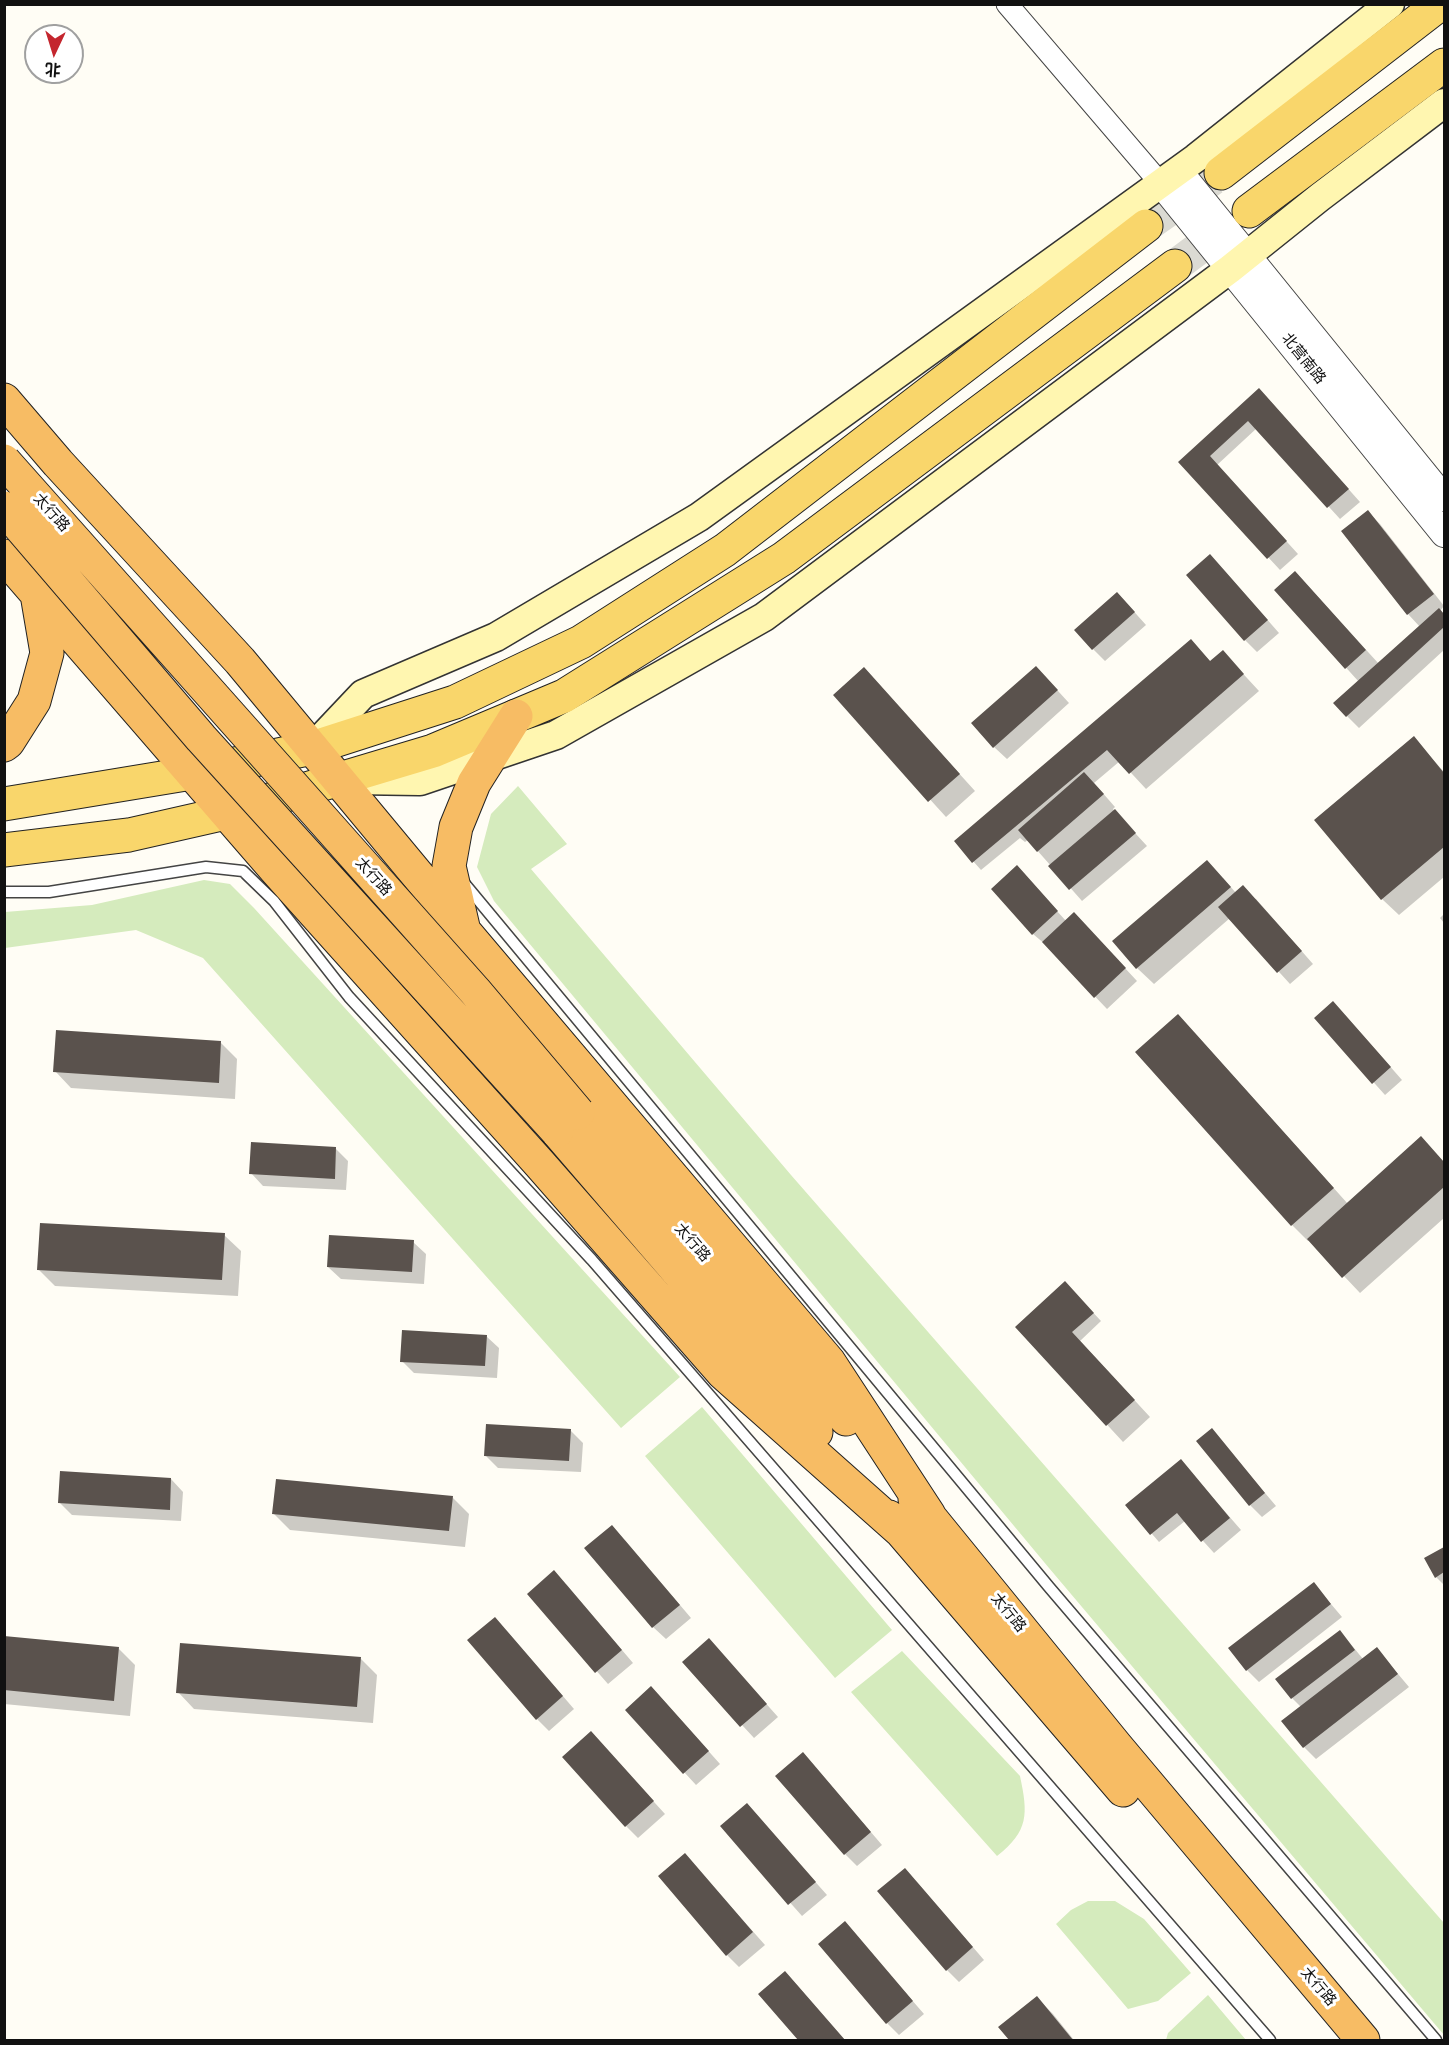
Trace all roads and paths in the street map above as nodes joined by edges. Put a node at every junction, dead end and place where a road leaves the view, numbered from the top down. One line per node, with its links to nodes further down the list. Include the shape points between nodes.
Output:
1 (1007, 4): 7 (street)
2 (1390, 4): 7 (main road)
3 (1436, 7): 6 (main road)
4 (1444, 65): 8 (main road)
5 (1444, 103): 10 (main road)
6 (1221, 173)
7 (1170, 177): 10 (street, 北营南路); 22 (main road, via 699,518 496,637 363,694)
8 (1249, 211)
9 (1146, 226): 22 (main road, via 725,550 580,642 454,702)
10 (1239, 262): 14 (street, 北营南路); 16 (street, 北营南路); 23 (main road, via 764,617 556,735)
11 (1175, 266): 19 (main road, via 784,558 564,696)
12 (4, 400): 22 (highway, via 240,661)
13 (4, 461): 32 (highway, 太行路, bridge, via 475,991)
14 (1444, 498)
15 (4, 508): 32 (highway, 太行路, bridge, via 201,738)
16 (1444, 534)
17 (4, 556): 18 (highway)
18 (37, 594): 20 (highway, via 46,653 34,701); 24 (highway)
19 (516, 716): 23 (highway); 25 (main road, via 433,751)
20 (15, 724): 21 (highway)
21 (4, 745)
22 (312, 748): 24 (main road); 25 (highway)
23 (490, 757): 25 (main road, via 420,781); 29 (highway, via 474,783 456,828)
24 (192, 773): 26 (main road); 27 (highway)
25 (338, 780): 27 (main road); 31 (highway)
26 (4, 804)
27 (226, 813): 28 (main road, via 129,835); 34 (highway, via 723,1372)
28 (4, 850)
29 (449, 866): 31 (highway); 38 (lane, via 1049,1587)
30 (4, 892): 35 (lane, via 49,892 206,867 243,871 274,901 349,997 592,1260)
31 (464, 931): 33 (highway, via 829,1362)
32 (568, 1122): 33 (highway, 太行路); 34 (highway, 太行路)
33 (929, 1515): 37 (highway, 太行路, via 1116,1746)
34 (903, 1533): 36 (highway, 太行路)
35 (1270, 2040)
36 (1339, 2040)
37 (1363, 2040)
38 (1436, 2040)

